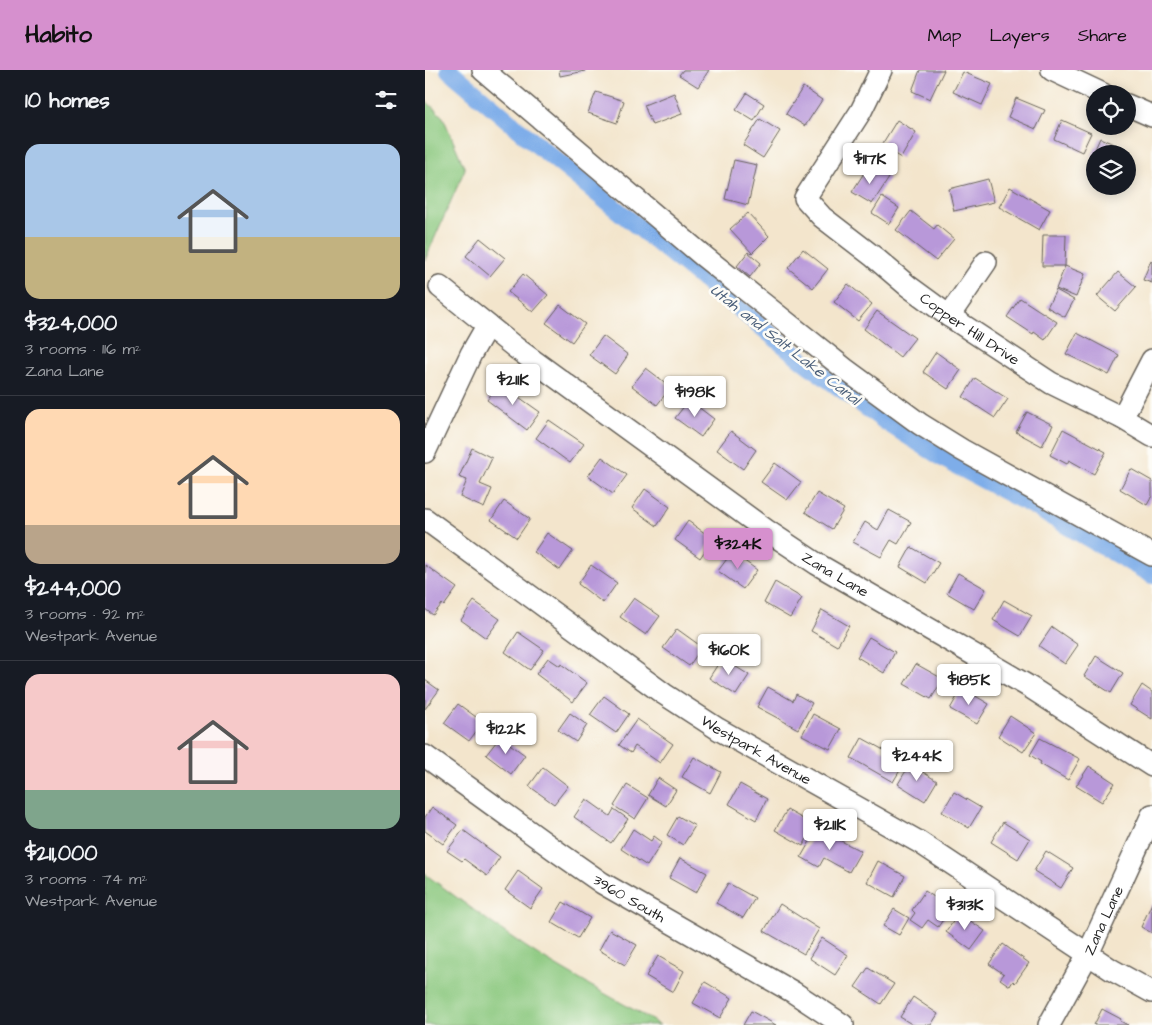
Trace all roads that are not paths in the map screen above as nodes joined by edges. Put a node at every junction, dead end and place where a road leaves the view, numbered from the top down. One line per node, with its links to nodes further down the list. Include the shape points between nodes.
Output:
1 (483, 70): 16 (street, via 709,261 920,424)
2 (881, 70): 9 (street, Copper Hill Drive, via 861,111 805,198 822,217)
3 (1051, 70): 4 (street)
4 (1086, 86)
5 (1136, 109): 6 (street)
6 (1152, 116)
7 (986, 262): 9 (street)
8 (440, 287): 10 (street, Zana Lane)
9 (949, 316): 12 (street, Copper Hill Drive, via 1051,382)
10 (487, 326): 14 (street); 18 (street, Zana Lane, via 817,564 1028,686)
11 (1152, 360): 12 (street)
12 (1121, 418): 13 (street, Copper Hill Drive)
13 (1152, 436)
14 (425, 452)
15 (425, 519): 20 (street, Westpark Avenue, via 663,694 718,729 919,842)
16 (1152, 556)
17 (425, 756): 22 (street, 3960 South, via 602,883 793,992)
18 (1152, 766)
19 (1152, 815): 20 (street, Zana Lane)
20 (1087, 954): 21 (street, Westpark Avenue); 23 (street, Zana Lane)
21 (1152, 992)
22 (843, 1025)
23 (1049, 1025)

